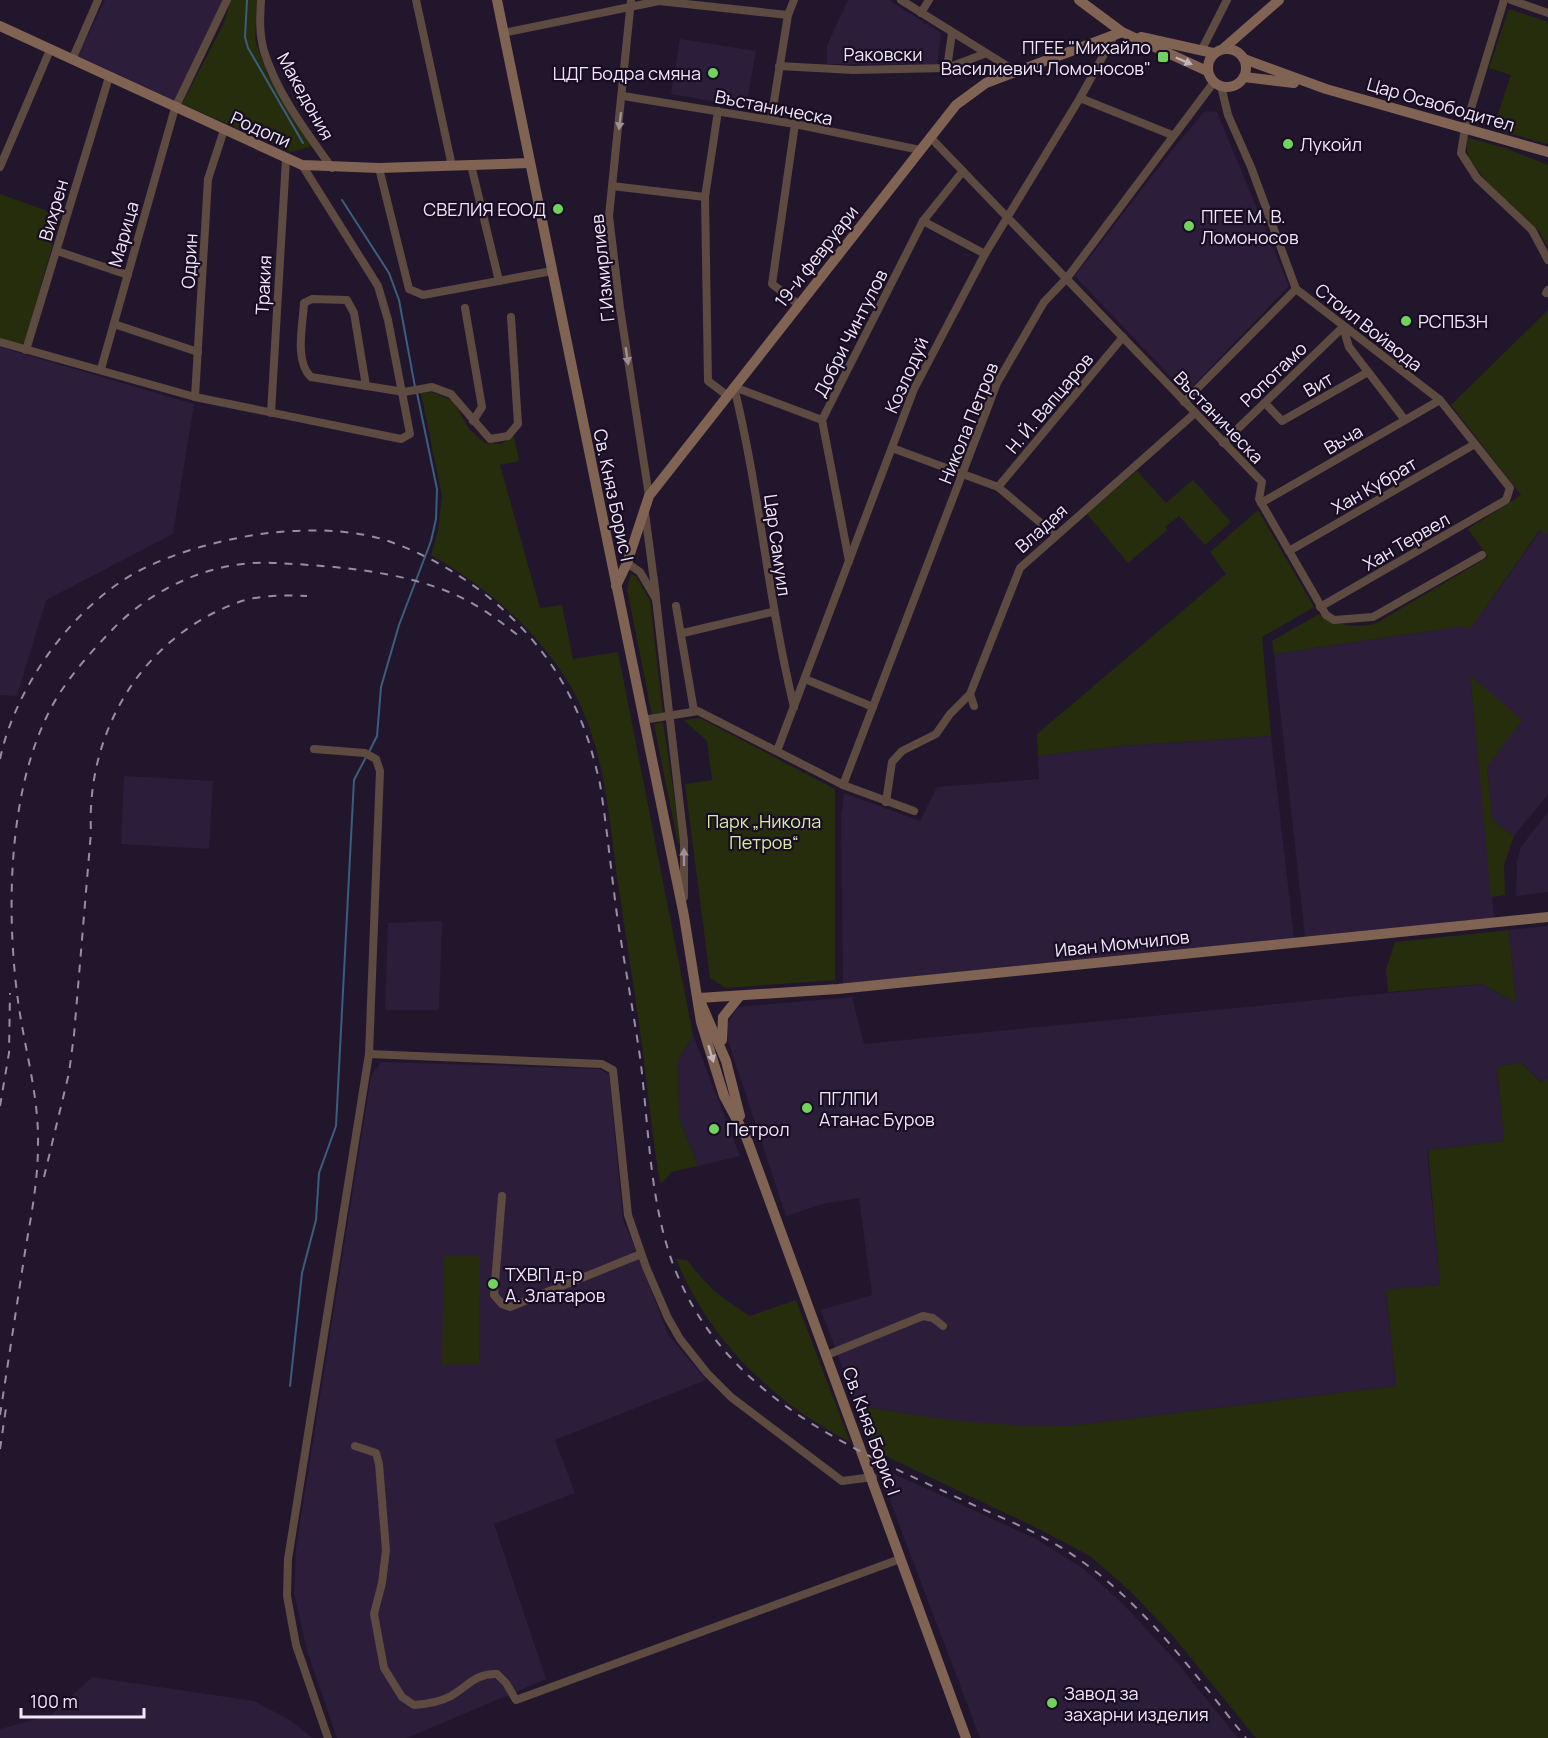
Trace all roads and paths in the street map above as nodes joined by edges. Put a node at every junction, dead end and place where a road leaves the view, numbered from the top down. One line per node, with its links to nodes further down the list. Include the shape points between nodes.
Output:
1 (98, 0): 29 (street)
2 (227, 0): 40 (street, Марица)
3 (261, 0): 56 (street, Македония, via 261,34 270,66)
4 (416, 0): 54 (street)
5 (497, 0): 21 (street, Св. Княз Борис I)
6 (795, 0): 18 (street)
7 (901, 0): 16 (street)
8 (929, 0): 16 (street)
9 (1079, 0): 15 (street)
10 (1227, 0): 25 (street)
11 (1279, 0): 19 (street)
12 (1504, 0): 44 (street)
13 (1511, 0): 17 (street)
14 (631, 3): 18 (street, via 659,1); 21 (street); 38 (street, Г.Измирлиев)
15 (1092, 5): 23 (street)
16 (921, 13): 22 (street)
17 (1548, 13)
18 (788, 15): 30 (street)
19 (1255, 22): 26 (street); 28 (street, via 1244,40)
20 (0, 26): 24 (street, Родопи)
21 (503, 33): 51 (street, Св. Княз Борис I)
22 (952, 33): 27 (street); 31 (street)
23 (1118, 34): 25 (street); 32 (street, one-way to 32); 33 (street, 19-и февруари); 39 (street, Козлодуй)
24 (50, 50): 29 (street, Родопи); 55 (street)
25 (1201, 51): 26 (street)
26 (1219, 51): 28 (street, via 1236,51); 32 (street, via 1208,62)
27 (984, 54): 31 (street, Раковски); 33 (street)
28 (1243, 57): 34 (street); 37 (street, Цар Освободител)
29 (72, 60): 35 (street, Родопи)
30 (779, 66): 31 (street, Раковски); 42 (street)
31 (947, 69)
32 (1208, 71): 36 (street)
33 (1017, 72): 47 (street, 19-и февруари, via 971,92)
34 (1244, 76): 36 (street, via 1232,87); 37 (street, Цар Освободител)
35 (109, 77): 40 (street, Родопи); 63 (street, Вихрен)
36 (1218, 84): 46 (street, Никола Петров); 70 (street, Стоил Войвода)
37 (1326, 89): 44 (street, Цар Освободител)
38 (623, 96): 41 (street, Въстаническа); 59 (street, Г.Измирлиев, one-way to 59)
39 (1080, 99): 46 (street); 61 (street, Козлодуй)
40 (175, 108): 45 (street, Родопи); 67 (street, Марица)
41 (717, 111): 42 (street, Въстаническа); 60 (street)
42 (771, 120): 43 (street, Въстаническа)
43 (795, 124): 48 (street, Въстаническа); 71 (street, via 772,284)
44 (1465, 128): 49 (street, Цар Освободител); 65 (street, via 1461,153 1467,164 1532,230)
45 (224, 130): 50 (street, Родопи); 79 (street, Одрин, via 208,179)
46 (1172, 135): 68 (street, Никола Петров)
47 (930, 137): 48 (street, 19-и февруари); 58 (street, Въстаническа)
48 (920, 150): 71 (street, 19-и февруари)
49 (1548, 152)
50 (286, 159): 52 (street, Родопи); 89 (street, Тракия)
51 (530, 163): 53 (street, Родопи); 66 (street, Св. Княз Борис I)
52 (302, 165): 56 (street, Родопи); 83 (street, via 378,286)
53 (471, 165): 54 (street, Родопи); 69 (street)
54 (452, 166): 57 (street, Родопи)
55 (0, 167)
56 (332, 168): 57 (street, Родопи)
57 (379, 168): 69 (street, via 409,289 423,295)
58 (963, 171): 61 (street, Въстаническа); 62 (street, Добри Чинтулов)
59 (612, 186): 60 (street); 99 (street, Г.Измирлиев, one-way to 99, via 609,216)
60 (705, 196): 84 (street, via 708,381)
61 (1008, 216): 64 (street, Козлодуй); 68 (street, Въстаническа)
62 (923, 221): 64 (street); 91 (street, Добри Чинтулов)
63 (57, 251): 67 (street); 78 (street, Вихрен)
64 (985, 254): 96 (street, Козлодуй, via 914,389)
65 (1548, 260)
66 (552, 270): 69 (street); 108 (street, Св. Княз Борис I)
67 (128, 275): 74 (street, Марица)
68 (1067, 278): 76 (street, Въстаническа); 97 (street, Никола Петров, via 1044,302 997,383)
69 (499, 280)
70 (1296, 289): 75 (street, Стоил Войвода); 87 (street)
71 (798, 304): 84 (street, 19-и февруари)
72 (465, 308): 93 (street, via 482,407)
73 (510, 317): 93 (street, via 518,424 508,436 490,439)
74 (114, 324): 79 (street); 80 (street, Марица)
75 (1343, 327): 81 (street, via 1349,346); 86 (street, Стоил Войвода); 88 (street, Ропотамо)
76 (1123, 337): 87 (street, Въстаническа); 98 (street, Н. Й. Вапцаров)
77 (0, 342): 78 (street)
78 (26, 350): 80 (street)
79 (198, 352): 85 (street, Одрин)
80 (101, 369): 85 (street)
81 (1368, 372): 88 (street, Вит, via 1282,422); 92 (street)
82 (366, 386): 82 (street, via 354,313 347,300 312,299 304,303 301,356 306,372 311,377); 83 (street)
83 (404, 392): 89 (street, via 410,434 401,439); 93 (street, via 432,387 451,394)
84 (731, 392): 91 (street); 99 (street, 19-и февруари); 112 (street, Цар Самуил, via 750,452)
85 (195, 397): 89 (street)
86 (1440, 400): 92 (street, Въча); 95 (street, Стоил Войвода)
87 (1184, 402): 90 (street, Въстаническа)
88 (1265, 403): 94 (street, Ропотамо)
89 (271, 413)
90 (1195, 413): 94 (street, Въстаническа); 103 (street, Владая)
91 (822, 420): 106 (street, Добри Чинтулов)
92 (1405, 420): 101 (street, Въча)
93 (473, 422)
94 (1223, 442): 101 (street, Въстаническа, via 1262,482 1258,499)
95 (1475, 444): 100 (street, Стоил Войвода, via 1510,488); 104 (street, Хан Кубрат)
96 (892, 448): 97 (street); 106 (street, Козлодуй)
97 (963, 474): 98 (street); 118 (street, Никола Петров)
98 (998, 487): 103 (street)
99 (649, 496): 102 (street, 19-и февруари)
100 (1506, 500): 111 (street, Хан Тервел)
101 (1261, 502): 104 (street, Въстаническа)
102 (645, 512): 107 (street, 19-и февруари); 109 (street)
103 (1055, 535): 115 (street, Владая, via 1020,568)
104 (1289, 552): 111 (street, Въстаническа)
105 (1482, 555): 111 (street, via 1373,617 1334,620)
106 (849, 561): 114 (street, Козлодуй)
107 (627, 563): 108 (street, 19-и февруари); 109 (street, via 640,572)
108 (616, 586): 121 (street, Св. Княз Борис I)
109 (656, 599): 120 (street)
110 (676, 606): 113 (street)
111 (1320, 607)
112 (772, 612): 113 (street); 117 (street, Цар Самуил)
113 (683, 633): 119 (street)
114 (805, 679): 117 (street, Козлодуй); 118 (street)
115 (970, 694): 116 (street); 125 (street, via 936,734 902,751 892,762)
116 (974, 706)
117 (794, 707): 123 (street, Козлодуй)
118 (873, 707): 124 (street, Никола Петров)
119 (694, 711): 120 (street); 123 (street)
120 (670, 716): 121 (street); 127 (street, one-way to 120, via 684,841)
121 (643, 720): 127 (street, Св. Княз Борис I)
122 (314, 749): 131 (street, via 365,753 376,759 380,771)
123 (777, 751): 124 (street)
124 (843, 785): 125 (street)
125 (886, 802): 126 (street)
126 (914, 812)
127 (684, 916): 130 (street, Св. Княз Борис I)
128 (1548, 917): 129 (street, Иван Момчилов)
129 (739, 997): 130 (street, Иван Момчилов); 132 (street, via 721,1024)
130 (699, 998): 132 (street, Св. Княз Борис I); 133 (street, Св. Княз Борис I, one-way to 133, via 701,1022 724,1096)
131 (369, 1054): 135 (street, via 602,1064 613,1070 628,1215); 141 (street, via 288,1559 287,1596 296,1645)
132 (726, 1061): 133 (street, Св. Княз Борис I)
133 (745, 1135): 137 (street, Св. Княз Борис I)
134 (502, 1196): 135 (street, via 494,1295 510,1308)
135 (641, 1254): 139 (street, via 680,1339 731,1397 843,1481)
136 (943, 1326): 137 (street, via 923,1316)
137 (827, 1356): 139 (street, Св. Княз Борис I)
138 (355, 1446): 140 (street, via 376,1453 379,1464 386,1550 374,1614 384,1668 402,1697 414,1705 449,1697 475,1677 487,1673 496,1674 506,1683 516,1700)
139 (873, 1477): 140 (street, Св. Княз Борис I)
140 (900, 1559): 142 (street, Св. Княз Борис I)
141 (328, 1738)
142 (966, 1738)

